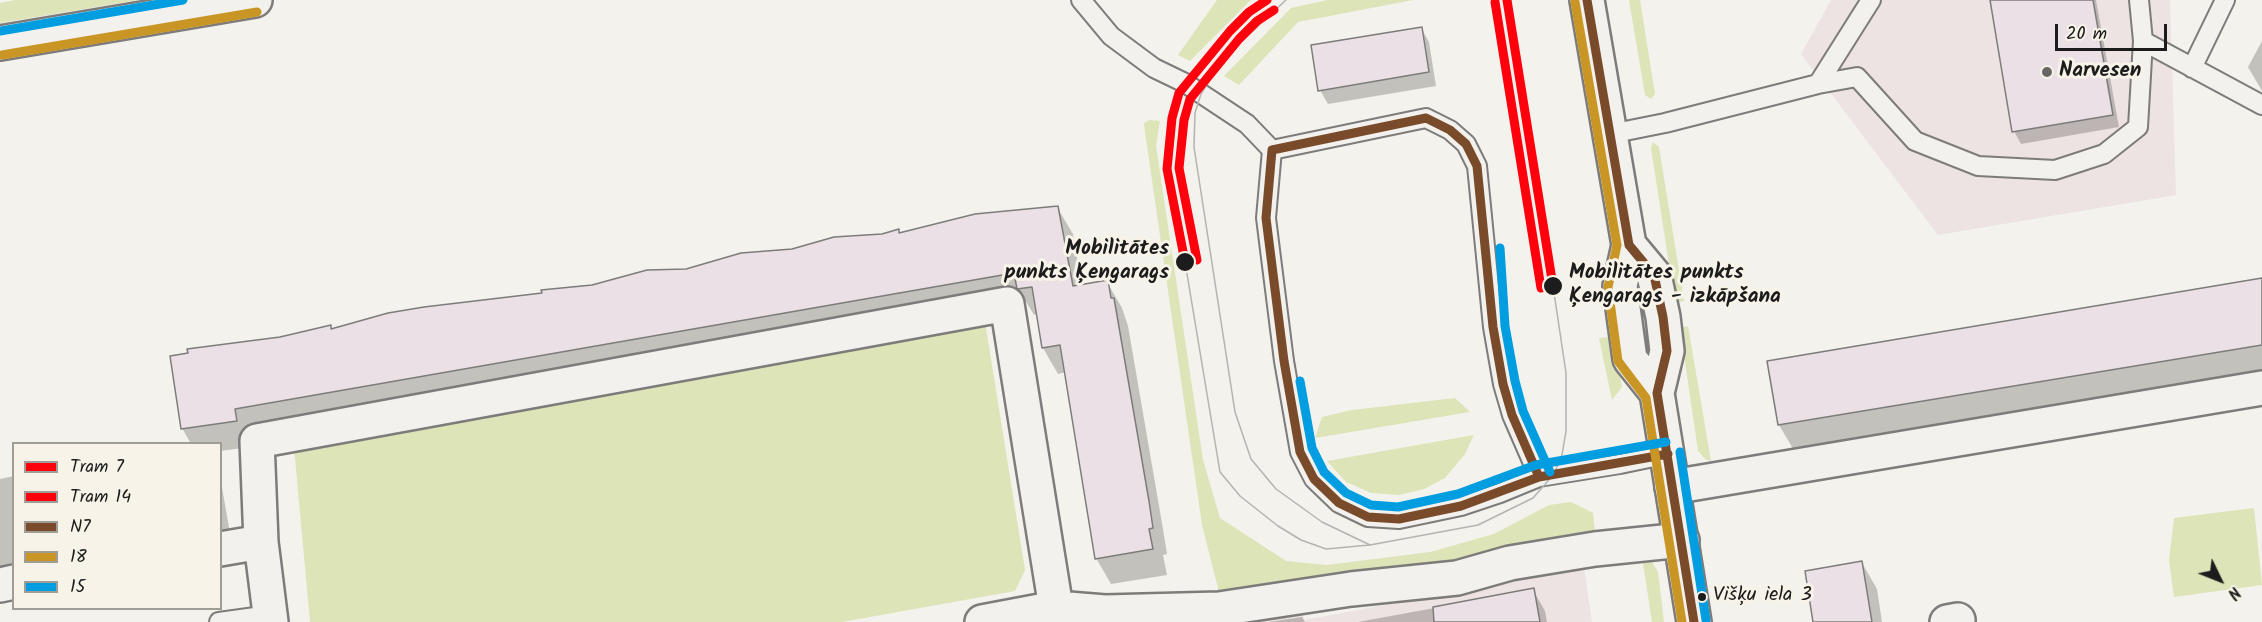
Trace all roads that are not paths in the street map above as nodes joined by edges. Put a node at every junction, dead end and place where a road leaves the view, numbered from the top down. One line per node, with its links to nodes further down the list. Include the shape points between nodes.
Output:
1 (255, 0): 8 (main road)
2 (1081, 0): 13 (lane, via 1111,36 1154,68 1185,83 1247,124)
3 (1587, 0): 12 (main road)
4 (1871, 0): 10 (lane)
5 (2139, 0): 7 (lane)
6 (2225, 0): 9 (lane)
7 (2143, 41): 9 (lane); 10 (lane, via 2138,127 2104,154 2055,170 1978,166 1915,141 1857,77)
8 (0, 43)
9 (2192, 68): 11 (lane)
10 (1818, 84): 12 (lane)
11 (2262, 105)
12 (1610, 134): 15 (main road, via 1629,245 1654,275 1663,317 1667,351 1657,393)
13 (1272, 150): 16 (lane, via 1426,118 1450,130 1466,144 1477,166 1493,327 1503,384); 16 (lane, via 1266,218 1270,260 1300,452 1314,479 1339,503 1368,516 1399,519 1461,506)
14 (2262, 388): 17 (main road)
15 (1668, 454): 16 (lane); 17 (main road)
16 (1539, 477)
17 (1672, 487): 18 (main road)
18 (1682, 540): 21 (main road, via 1521,561 1458,578 1219,609 1106,612); 25 (main road)
19 (261, 542): 20 (main road); 21 (main road, via 256,441 1007,304); 22 (main road)
20 (222, 549)
21 (1056, 608): 24 (main road)
22 (270, 619): 23 (lane)
23 (219, 622)
24 (982, 622)
25 (1694, 622)

